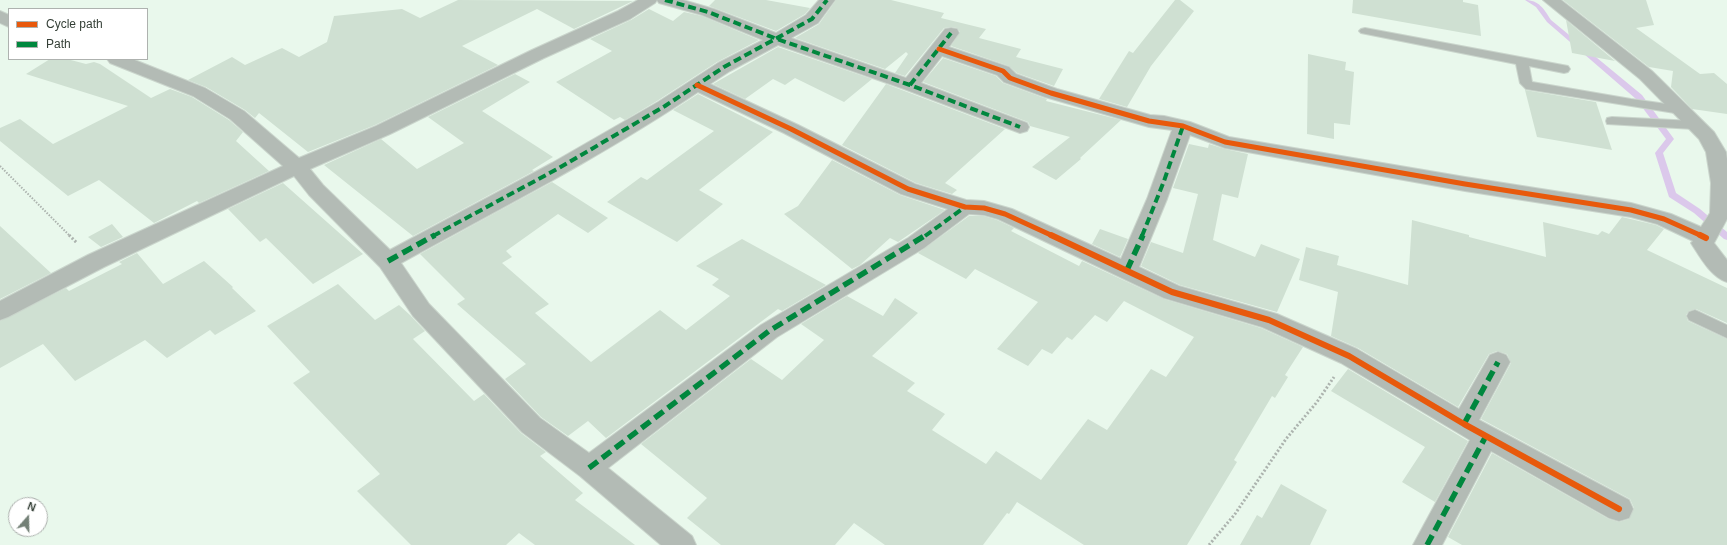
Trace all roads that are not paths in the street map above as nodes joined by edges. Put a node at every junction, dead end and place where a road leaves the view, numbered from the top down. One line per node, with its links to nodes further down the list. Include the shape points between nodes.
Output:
1 (649, 0): 19 (street, via 624,15 383,130)
2 (665, 0): 7 (street, via 708,12)
3 (827, 0): 7 (street, via 812,19)
4 (1551, 0): 14 (street, via 1646,75)
5 (1365, 31): 10 (lane)
6 (951, 33): 8 (street)
7 (777, 39): 12 (street, via 724,67); 13 (street)
8 (939, 49): 13 (street); 17 (street, via 1003,71 1010,78 1051,93 1149,121)
9 (119, 60): 19 (street, via 200,92 238,115)
10 (1522, 61): 11 (lane); 14 (lane, via 1526,83 1530,86)
11 (1564, 69)
12 (697, 85): 21 (street, via 791,129 908,189); 23 (street, via 559,168)
13 (910, 85): 18 (street)
14 (1674, 109): 16 (street)
15 (1612, 121): 16 (lane)
16 (1694, 125): 20 (street, via 1706,136 1716,152)
17 (1182, 126): 22 (street, via 1224,142); 24 (street, via 1169,170)
18 (1020, 127)
19 (297, 167): 23 (street, via 316,190); 26 (street, via 96,261)
20 (1724, 184): 22 (street)
21 (965, 207): 24 (street, via 984,208 1005,214); 31 (street, via 916,243 769,331)
22 (1713, 226): 25 (street, via 1702,244)
23 (388, 261): 31 (street, via 421,310 531,424)
24 (1127, 270): 30 (street, via 1172,292 1269,320 1349,356)
25 (1727, 274)
26 (0, 311)
27 (1695, 316): 28 (lane)
28 (1727, 332)
29 (1498, 362): 30 (street)
30 (1475, 430): 32 (street); 34 (street)
31 (589, 468): 33 (street)
32 (1619, 509)
33 (682, 545)
34 (1427, 545)

